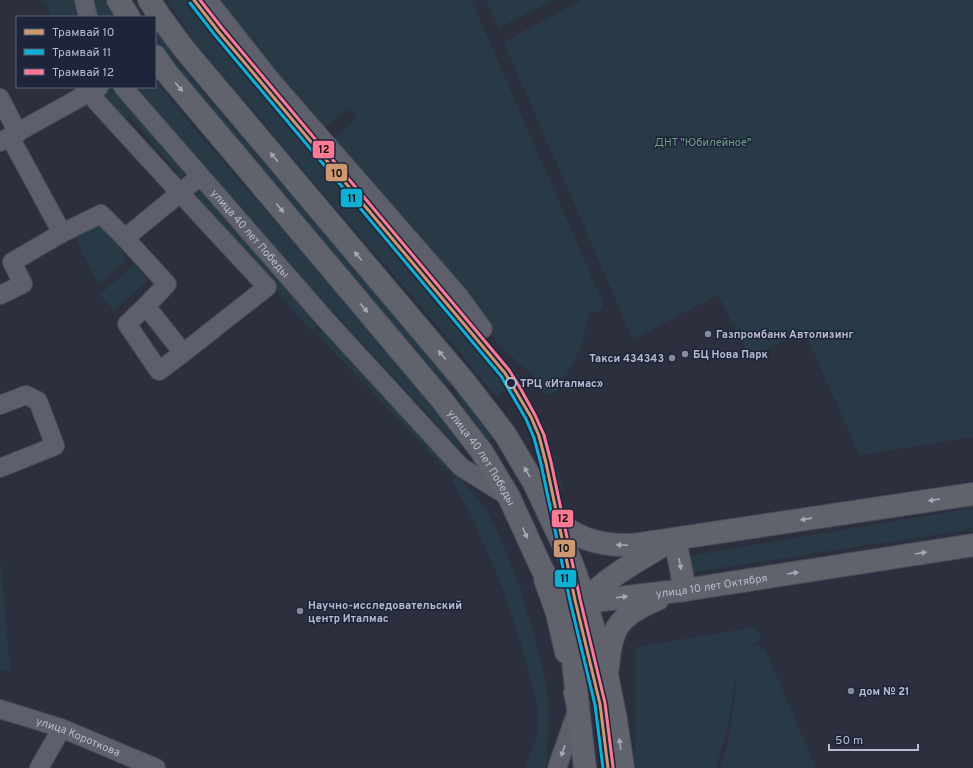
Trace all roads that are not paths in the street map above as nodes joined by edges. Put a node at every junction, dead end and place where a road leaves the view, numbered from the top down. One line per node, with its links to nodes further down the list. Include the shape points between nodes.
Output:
1 (84, 0): 5 (street)
2 (118, 0): 6 (main road)
3 (149, 0): 20 (main road, one-way to 3, via 194,62)
4 (208, 0): 18 (street, via 276,86 459,296)
5 (88, 16)
6 (128, 16)
7 (156, 57): 22 (main road, улица 40 лет Победы, one-way to 22)
8 (124, 88): 12 (street, улица 40 лет Победы)
9 (94, 89): 11 (street); 13 (street, via 96,101)
10 (0, 98): 11 (street)
11 (9, 137): 14 (street)
12 (200, 176): 13 (street); 25 (street, улица 40 лет Победы, via 326,320 461,467)
13 (180, 193): 15 (street); 19 (street, via 267,287)
14 (62, 233): 15 (street, via 101,214); 16 (street, via 12,262 23,284)
15 (125, 238): 17 (street, via 167,284)
16 (0, 295)
17 (146, 306): 19 (street); 19 (street, via 127,324 159,371)
18 (483, 329)
19 (183, 352)
20 (464, 381): 22 (main road); 26 (main road, one-way to 20, via 505,434)
21 (2, 400): 23 (street, via 26,395 38,401 55,446)
22 (442, 400): 25 (main road, улица 40 лет Победы, via 482,452)
23 (0, 468)
24 (973, 494): 27 (main road, one-way to 27)
25 (509, 497): 29 (main road, улица 10 лет Октября, one-way to 29)
26 (545, 506): 27 (main road, one-way to 26, via 625,545 588,540 568,530); 31 (main road, via 571,561)
27 (675, 539): 30 (main road, one-way to 30); 31 (main road, via 611,578)
28 (973, 545): 30 (main road, улица 10 лет Октября, one-way to 28)
29 (542, 569): 31 (main road, улица 10 лет Октября, via 564,596); 34 (main road, via 563,634)
30 (685, 590): 31 (main road, улица 10 лет Октября, one-way to 30); 32 (main road, via 641,606 621,621 612,640)
31 (586, 602): 32 (main road); 34 (main road, via 577,616 573,633)
32 (607, 675): 33 (main road)
33 (613, 702): 34 (main road); 42 (main road, one-way to 33)
34 (578, 707): 40 (street, one-way to 40); 41 (main road)
35 (0, 709): 36 (street, улица Короткова)
36 (61, 728): 37 (street, улица Короткова); 38 (street)
37 (126, 762): 39 (street, улица Короткова)
38 (39, 768)
39 (156, 768)
40 (557, 768)
41 (586, 768)
42 (623, 768)

